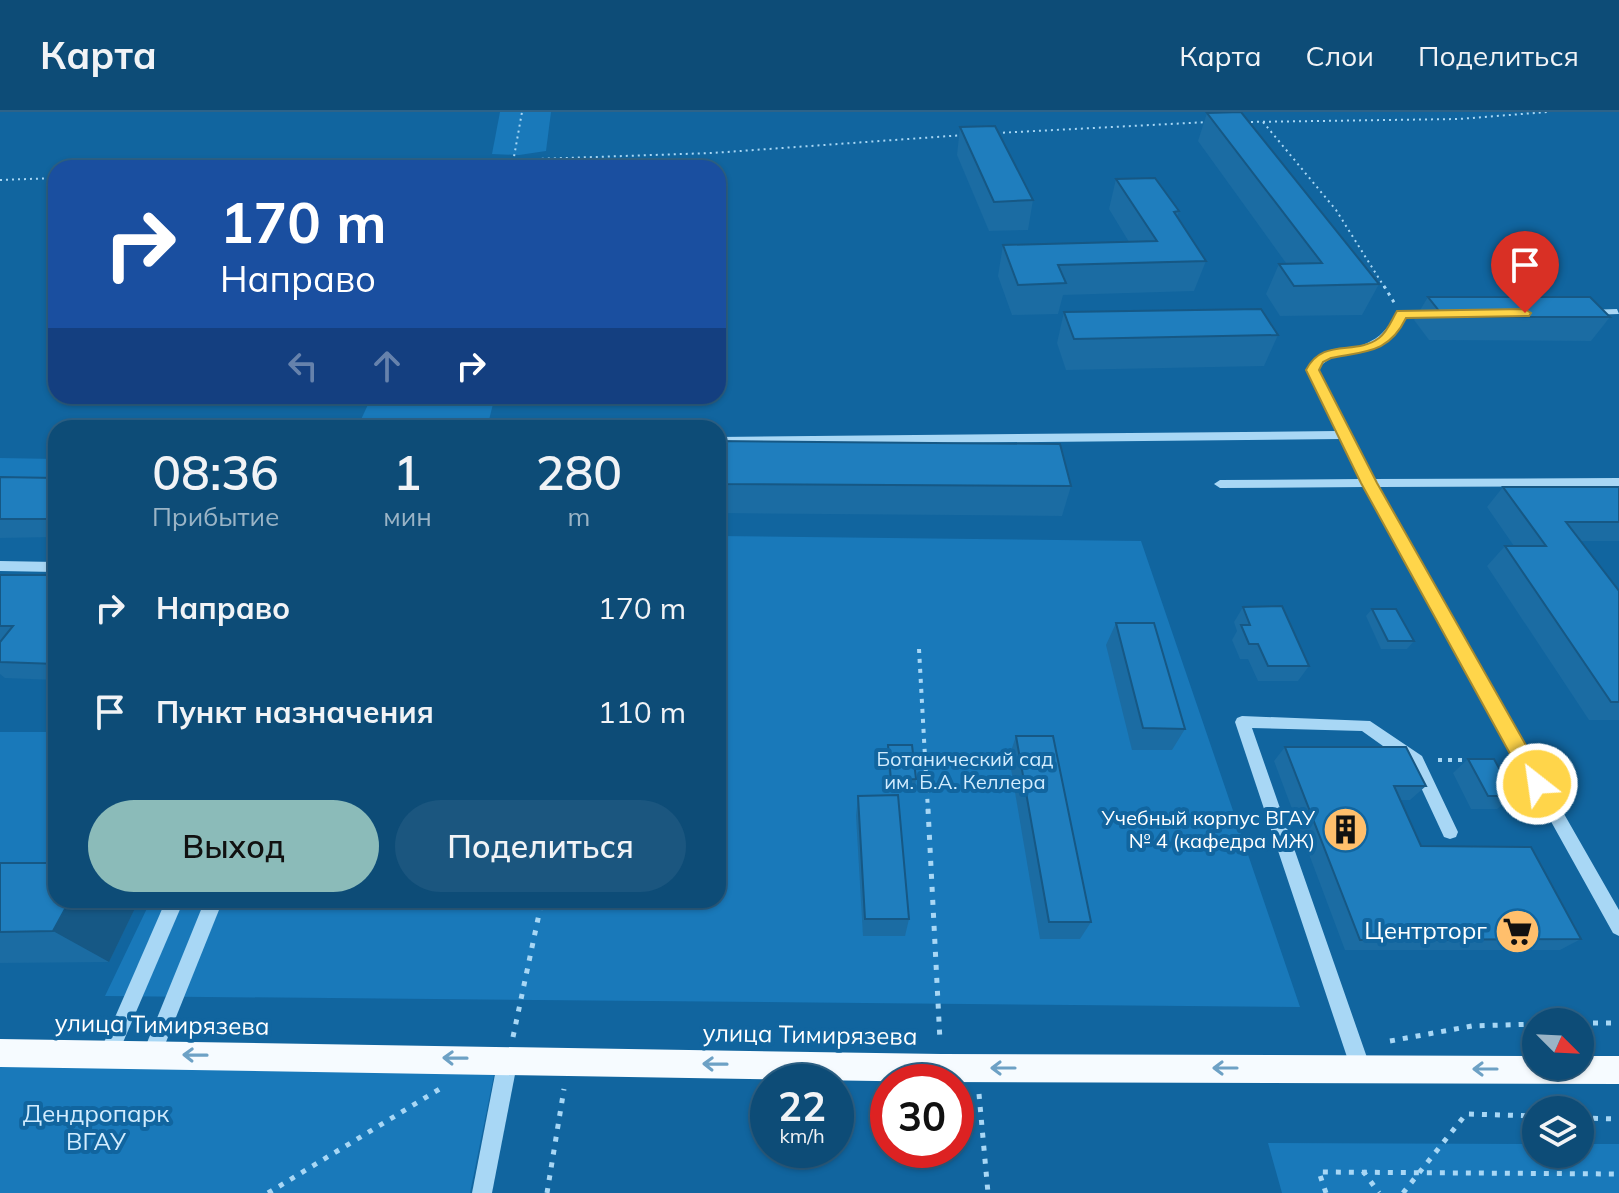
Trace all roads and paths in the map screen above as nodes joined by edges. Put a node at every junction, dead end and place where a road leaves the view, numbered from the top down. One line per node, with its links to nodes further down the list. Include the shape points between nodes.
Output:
1 (522, 112): 8 (path)
2 (1547, 112): 5 (path)
3 (1215, 122): 6 (path)
4 (1239, 122): 5 (path)
5 (1263, 122): 14 (path, via 1336,210)
6 (994, 134)
7 (962, 135): 8 (path, via 712,153)
8 (516, 158): 9 (path)
9 (467, 160)
10 (48, 178): 11 (path)
11 (0, 180)
12 (1617, 312): 13 (street)
13 (1571, 313)
14 (1401, 314): 15 (street); 16 (street, via 1381,343 1326,355 1312,370)
15 (1448, 314)
16 (1345, 435): 17 (street); 19 (street)
17 (726, 441)
18 (1619, 482): 19 (street)
19 (1369, 483): 20 (street); 30 (street)
20 (1220, 484)
21 (0, 566): 22 (street)
22 (48, 567)
23 (919, 649): 39 (path)
24 (1478, 760): 25 (path)
25 (1417, 761): 26 (street); 37 (street, via 1365,725 1242,722)
26 (1450, 832)
27 (172, 908): 35 (street)
28 (211, 908): 36 (street)
29 (540, 908): 38 (path)
30 (1619, 927)
31 (1594, 1023): 32 (path)
32 (1619, 1023)
33 (1522, 1024): 37 (path, via 1472,1026)
34 (0, 1053): 35 (main road, улица Тимирязева)
35 (108, 1054): 36 (main road, улица Тимирязева)
36 (151, 1055): 38 (main road, улица Тимирязева, one-way to 36)
37 (1358, 1058): 41 (main road, улица Тимирязева, one-way to 41); 42 (main road, улица Тимирязева, one-way to 37)
38 (508, 1059): 40 (main road, улица Тимирязева, one-way to 38); 53 (street)
39 (941, 1064)
40 (870, 1067)
41 (974, 1067)
42 (1619, 1070)
43 (565, 1080): 54 (path)
44 (451, 1082): 52 (path)
45 (979, 1091): 55 (path)
46 (1522, 1116): 50 (path, via 1466,1114)
47 (1594, 1118): 48 (path)
48 (1619, 1119)
49 (1363, 1171): 50 (path); 56 (path, via 1319,1172); 57 (path)
50 (1420, 1172): 51 (path); 58 (path)
51 (1619, 1174)
52 (268, 1193)
53 (482, 1193)
54 (547, 1193)
55 (988, 1193)
56 (1326, 1193)
57 (1379, 1193)
58 (1403, 1193)

